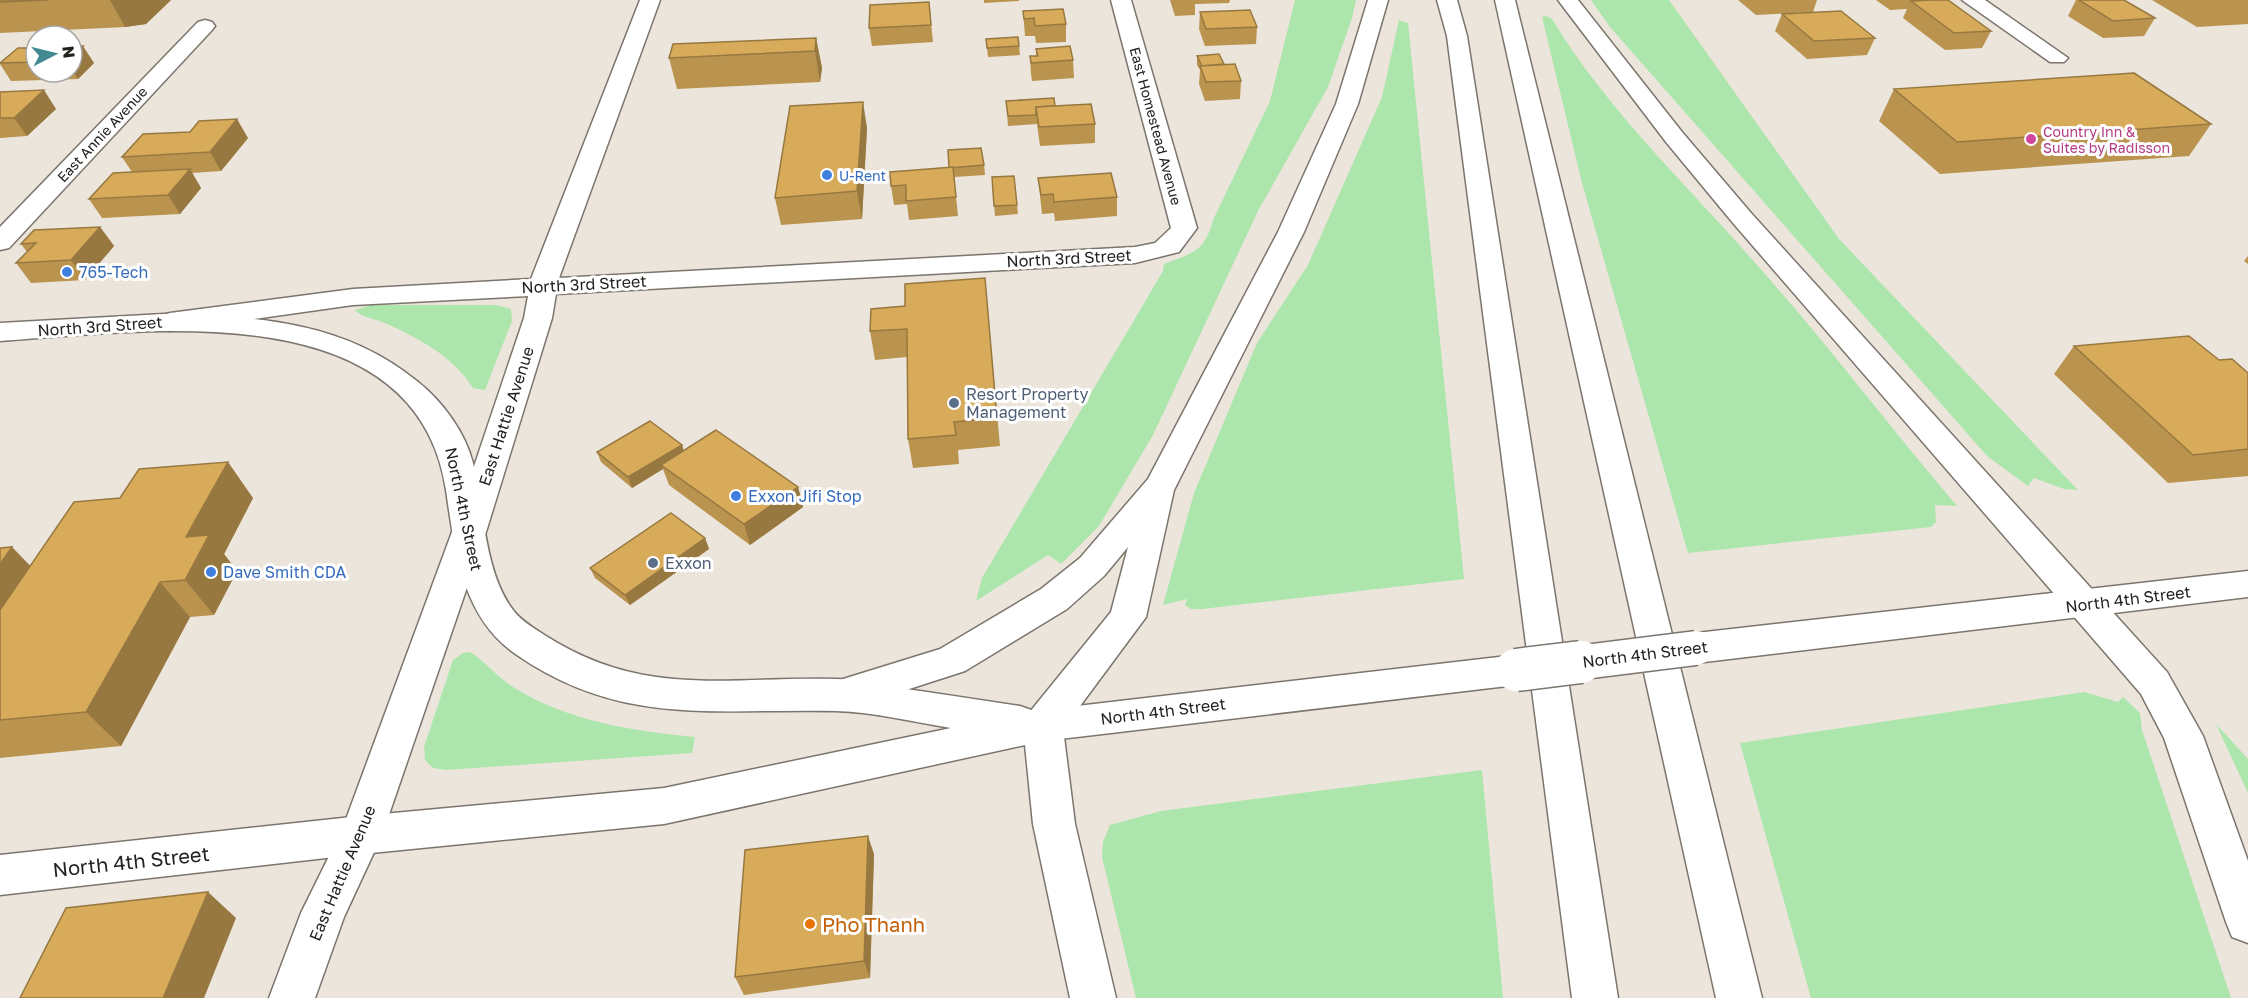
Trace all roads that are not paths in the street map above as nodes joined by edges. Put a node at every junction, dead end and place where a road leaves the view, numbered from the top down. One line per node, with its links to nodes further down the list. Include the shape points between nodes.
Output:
1 (650, 0): 12 (main road, East Hattie Avenue, via 547,266)
2 (1121, 0): 11 (main road, East Homestead Avenue, via 1184,228 1176,243)
3 (1378, 0): 15 (main road, via 1351,93 1291,232)
4 (1447, 0): 26 (main road, via 1457,36)
5 (1505, 0): 27 (main road)
6 (1569, 0): 18 (main road, via 1616,65 1735,209)
7 (1972, 0): 9 (main road)
8 (205, 26): 10 (main road, East Annie Avenue)
9 (2057, 58)
10 (0, 242)
11 (1169, 247): 12 (main road, North 3rd Street, via 1135,255)
12 (545, 286): 13 (main road, North 3rd Street, via 352,297); 16 (main road, East Hattie Avenue)
13 (166, 322): 14 (main road, North 3rd Street); 16 (main road, North 4th Street, via 278,329 369,357 407,384 433,414 450,442)
14 (0, 332)
15 (1161, 485): 19 (main road, via 1092,567 1054,599 952,660); 20 (main road, via 1128,618)
16 (469, 532): 19 (main road, North 4th Street, via 478,576 501,621 536,649 574,671 635,692 716,699); 21 (main road, East Hattie Avenue)
17 (2248, 584): 18 (main road, North 4th Street)
18 (2083, 604): 20 (main road, North 4th Street, bridge); 23 (main road, via 2154,683 2184,736)
19 (841, 695): 20 (main road, North 4th Street)
20 (1043, 725): 21 (main road, North 4th Street, via 664,806); 25 (main road, via 1054,824)
21 (361, 835): 22 (main road, North 4th Street); 24 (main road, East Hattie Avenue, via 323,913)
22 (0, 875)
23 (2248, 922)
24 (292, 998)
25 (1093, 998)
26 (1595, 998)
27 (1739, 998)

